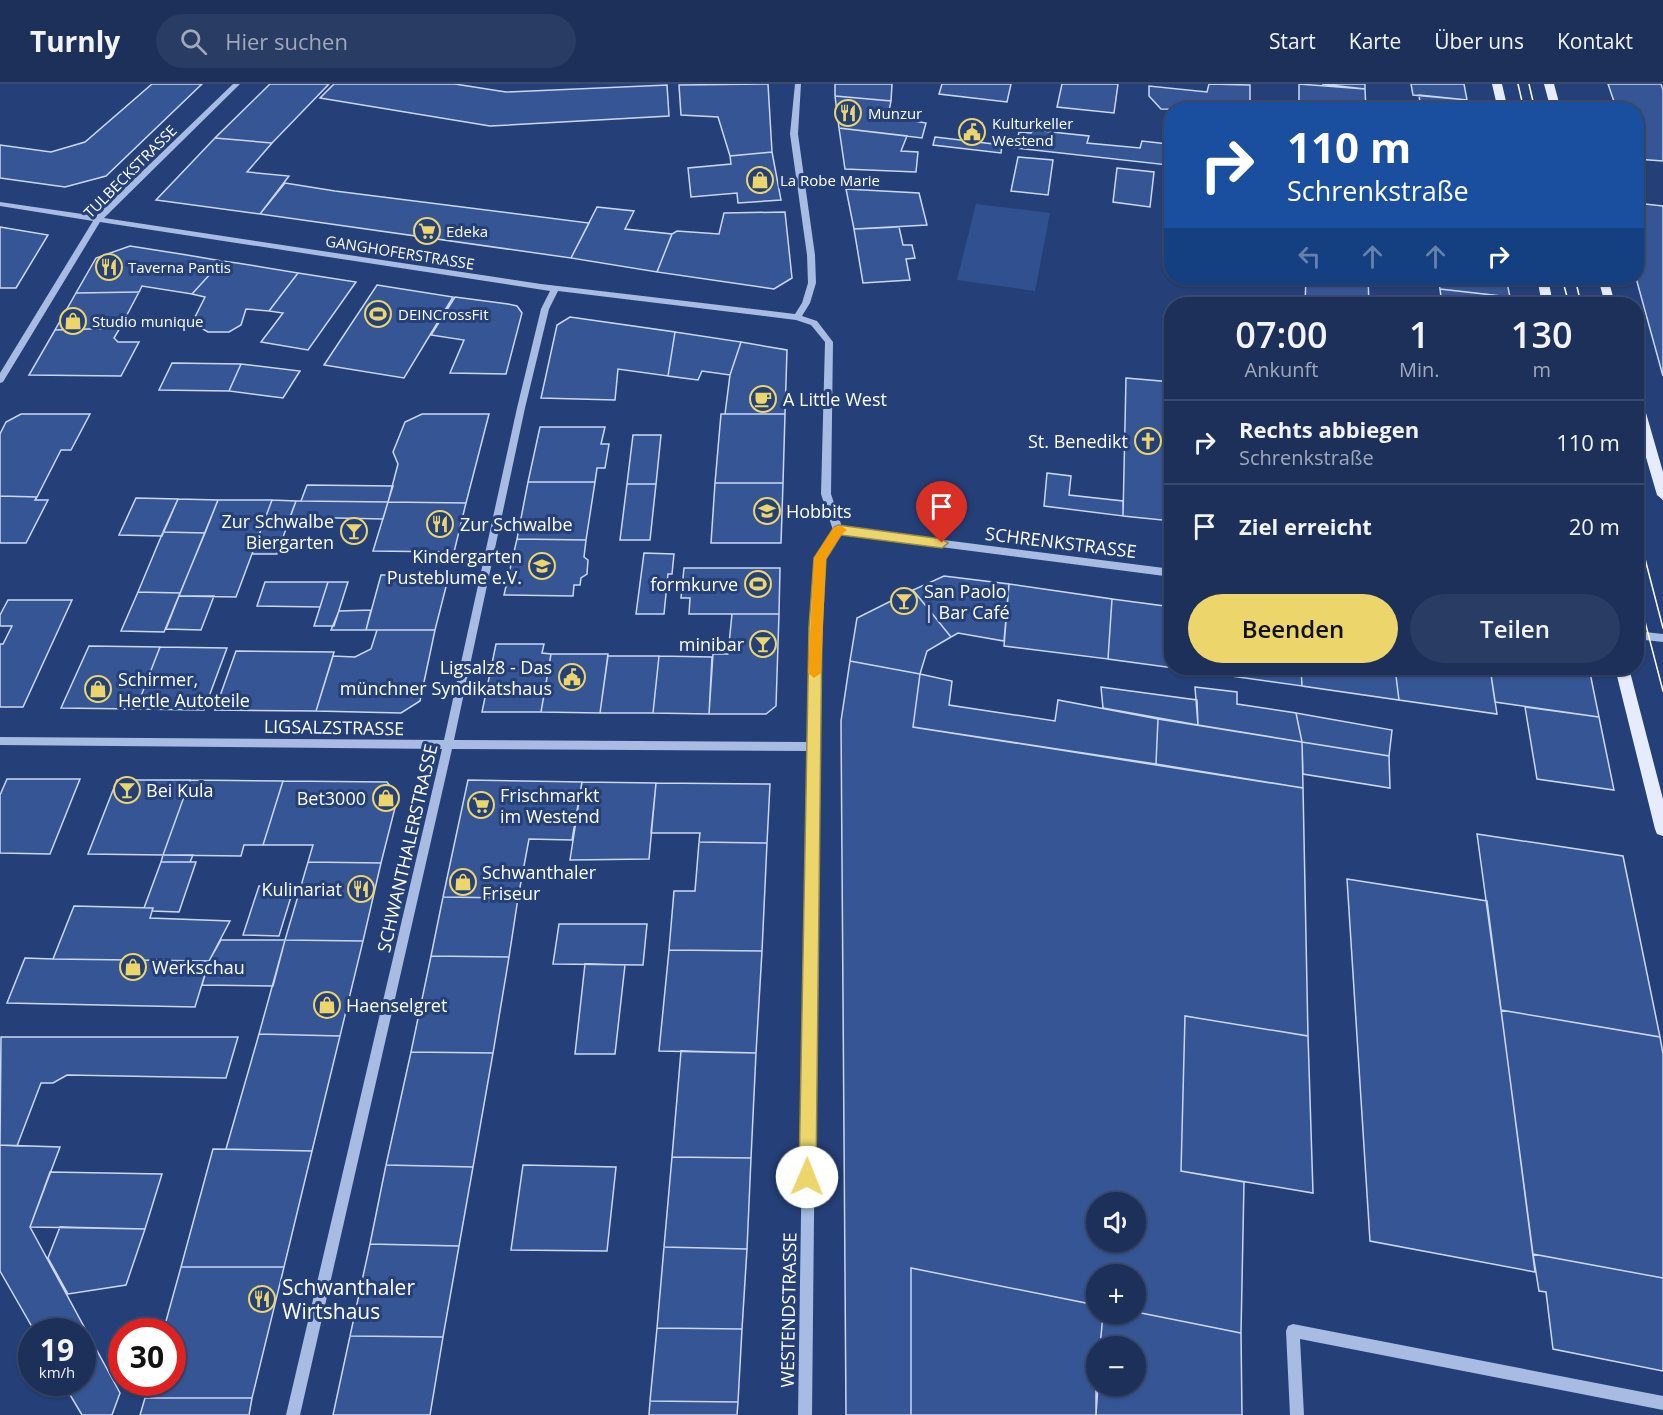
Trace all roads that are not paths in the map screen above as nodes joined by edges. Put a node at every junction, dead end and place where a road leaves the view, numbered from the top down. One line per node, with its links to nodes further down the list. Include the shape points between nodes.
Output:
1 (237, 84): 8 (street, TULBECKSTRASSE)
2 (798, 84): 10 (street, via 794,134 812,283)
3 (1497, 84): 5 (main road)
4 (1549, 84): 6 (main road)
5 (1501, 102)
6 (1554, 102)
7 (0, 204): 8 (street, GANGHOFERSTRASSE)
8 (97, 220): 9 (street, GANGHOFERSTRASSE); 11 (street, TULBECKSTRASSE)
9 (555, 289): 10 (street, GANGHOFERSTRASSE); 20 (street, SCHWANTHALERSTRASSE, via 545,309 520,408)
10 (797, 317): 14 (street, via 814,323 829,342 826,495)
11 (0, 380)
12 (1644, 427): 13 (main road)
13 (1663, 495)
14 (838, 530): 15 (street, SCHRENKSTRASSE); 21 (street, WESTENDSTRASSE, via 820,558)
15 (1164, 572)
16 (1644, 635): 17 (street)
17 (1663, 638)
18 (1624, 675): 22 (main road)
19 (0, 741): 20 (street, LIGSALZSTRASSE)
20 (448, 744): 21 (street, LIGSALZSTRASSE); 24 (street, SCHWANTHALERSTRASSE)
21 (813, 747): 25 (street, WESTENDSTRASSE)
22 (1663, 829)
23 (1663, 1402): 26 (street, via 1293,1331)
24 (293, 1415)
25 (805, 1415)
26 (1297, 1415)

